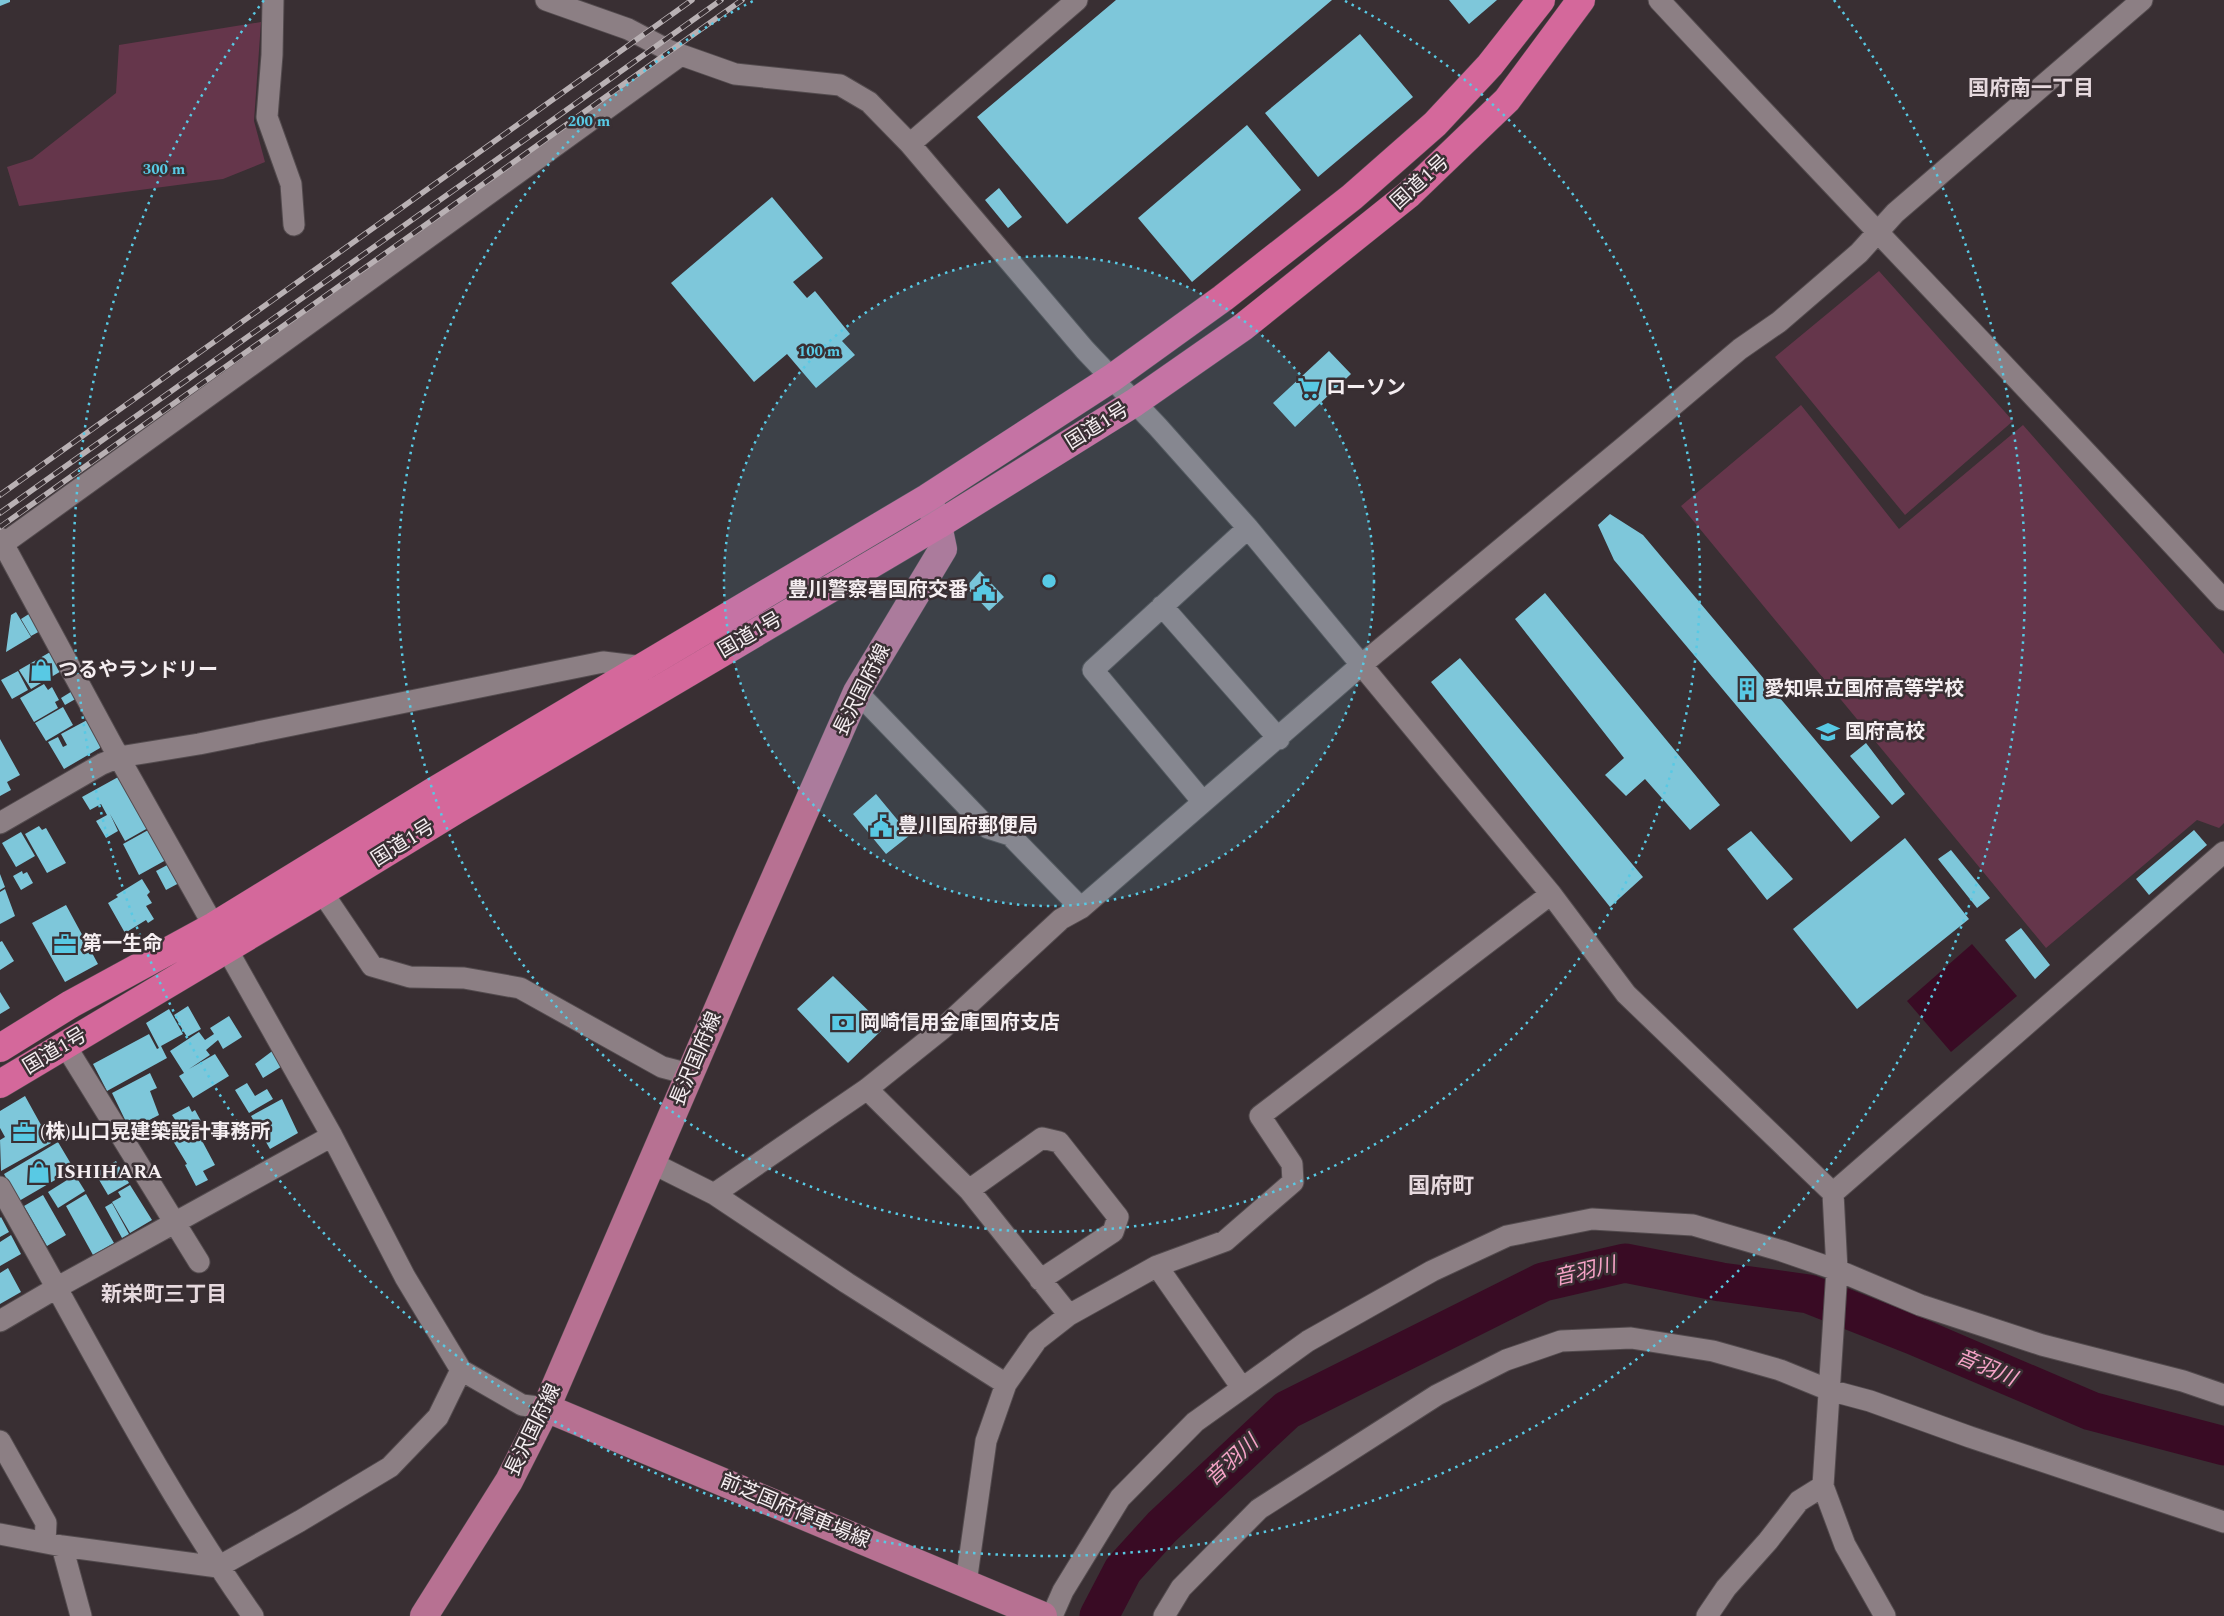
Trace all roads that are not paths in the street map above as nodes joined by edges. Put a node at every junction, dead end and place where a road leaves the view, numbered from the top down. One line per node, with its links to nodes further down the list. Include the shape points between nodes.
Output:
1 (273, 0): 10 (street, via 267,116 291,184)
2 (546, 0): 8 (street, via 628,29)
3 (1077, 0): 9 (street)
4 (1541, 0): 12 (highway, 国道1号, via 1490,65 1435,124 1344,203 1223,298)
5 (1581, 0): 13 (highway, 国道1号, via 1507,100 1409,194 1243,327)
6 (1659, 0): 11 (street)
7 (2142, 0): 11 (street)
8 (681, 55): 9 (street, via 735,74 840,85 869,102); 17 (street)
9 (910, 144): 12 (street)
10 (294, 225)
11 (1877, 232): 18 (street); 20 (street, via 1859,253 1779,322 1740,349)
12 (1112, 378): 13 (street); 14 (highway, 国道1号)
13 (1134, 403): 15 (highway, 国道1号); 16 (street)
14 (927, 498): 15 (main road, 長沢国府線); 21 (highway, 国道1号)
15 (938, 524): 22 (main road, 長沢国府線, via 943,549); 28 (highway, 国道1号)
16 (1248, 528): 19 (street); 20 (street)
17 (2, 541): 24 (street)
18 (2224, 600)
19 (1162, 606): 23 (street); 25 (street, via 1093,670)
20 (1360, 666): 23 (street); 29 (street)
21 (644, 667): 24 (street, via 603,662 209,742); 31 (highway, 国道1号, via 434,790)
22 (857, 692): 30 (street, via 988,828 1010,835); 34 (main road, 長沢国府線)
23 (1278, 738): 25 (street)
24 (119, 757): 26 (street); 31 (street)
25 (1204, 802): 30 (street)
26 (0, 824)
27 (2222, 858): 41 (street)
28 (322, 892): 31 (highway, 国道1号); 34 (street, via 372,966 410,977 464,978 520,988 662,1067)
29 (1550, 894): 41 (street, via 1626,994); 45 (street, via 1260,1116 1292,1164 1293,1182 1225,1240)
30 (1081, 908): 36 (street, via 1061,920 942,1029)
31 (221, 937): 32 (highway, 国道1号); 33 (highway, 国道1号, via 71,1004); 37 (street)
32 (65, 1045): 35 (highway, 国道1号); 43 (street)
33 (0, 1048)
34 (689, 1074): 38 (main road, 長沢国府線)
35 (0, 1084)
36 (867, 1089): 40 (street); 42 (street)
37 (332, 1136): 43 (street); 51 (street, via 405,1277)
38 (652, 1163): 42 (street); 56 (main road, 長沢国府線)
39 (0, 1187): 48 (street)
40 (969, 1190): 47 (street); 47 (street, via 1042,1138 1059,1142 1118,1217 1113,1232)
41 (1832, 1193): 46 (street)
42 (714, 1194): 52 (street)
43 (174, 1222): 44 (street); 48 (street)
44 (199, 1262)
45 (1157, 1266): 49 (street); 54 (street)
46 (1837, 1277): 53 (street); 54 (street, via 1782,1251 1693,1225 1583,1220 1507,1236 1432,1271 1308,1341); 55 (street, via 2042,1345 2183,1381)
47 (1040, 1280): 49 (street)
48 (58, 1287): 50 (street); 62 (street, via 170,1489)
49 (1070, 1315): 52 (street, via 1037,1340)
50 (0, 1321)
51 (460, 1370): 56 (street, via 522,1405); 62 (street, via 438,1417 390,1467)
52 (1006, 1384): 63 (street, via 986,1441)
53 (1830, 1384): 58 (street); 59 (street, via 1970,1437); 69 (street, via 1713,1351 1630,1338 1561,1341 1506,1360 1437,1395 1258,1509 1181,1588)
54 (1242, 1388): 68 (street, via 1195,1422 1120,1498 1063,1590)
55 (2224, 1395)
56 (546, 1408): 63 (main road, 前芝国府停車場線); 66 (main road, 長沢国府線, via 509,1481)
57 (0, 1441): 61 (street)
58 (1823, 1486): 70 (street, via 1799,1501 1726,1588); 71 (street, via 1844,1545)
59 (2224, 1522)
60 (0, 1534): 61 (street)
61 (54, 1544): 62 (street); 64 (street)
62 (218, 1567): 65 (street)
63 (966, 1583): 67 (main road, 前芝国府停車場線)
64 (81, 1616)
65 (253, 1616)
66 (424, 1616)
67 (1043, 1616)
68 (1052, 1616)
69 (1164, 1616)
70 (1707, 1616)
71 (1886, 1616)

